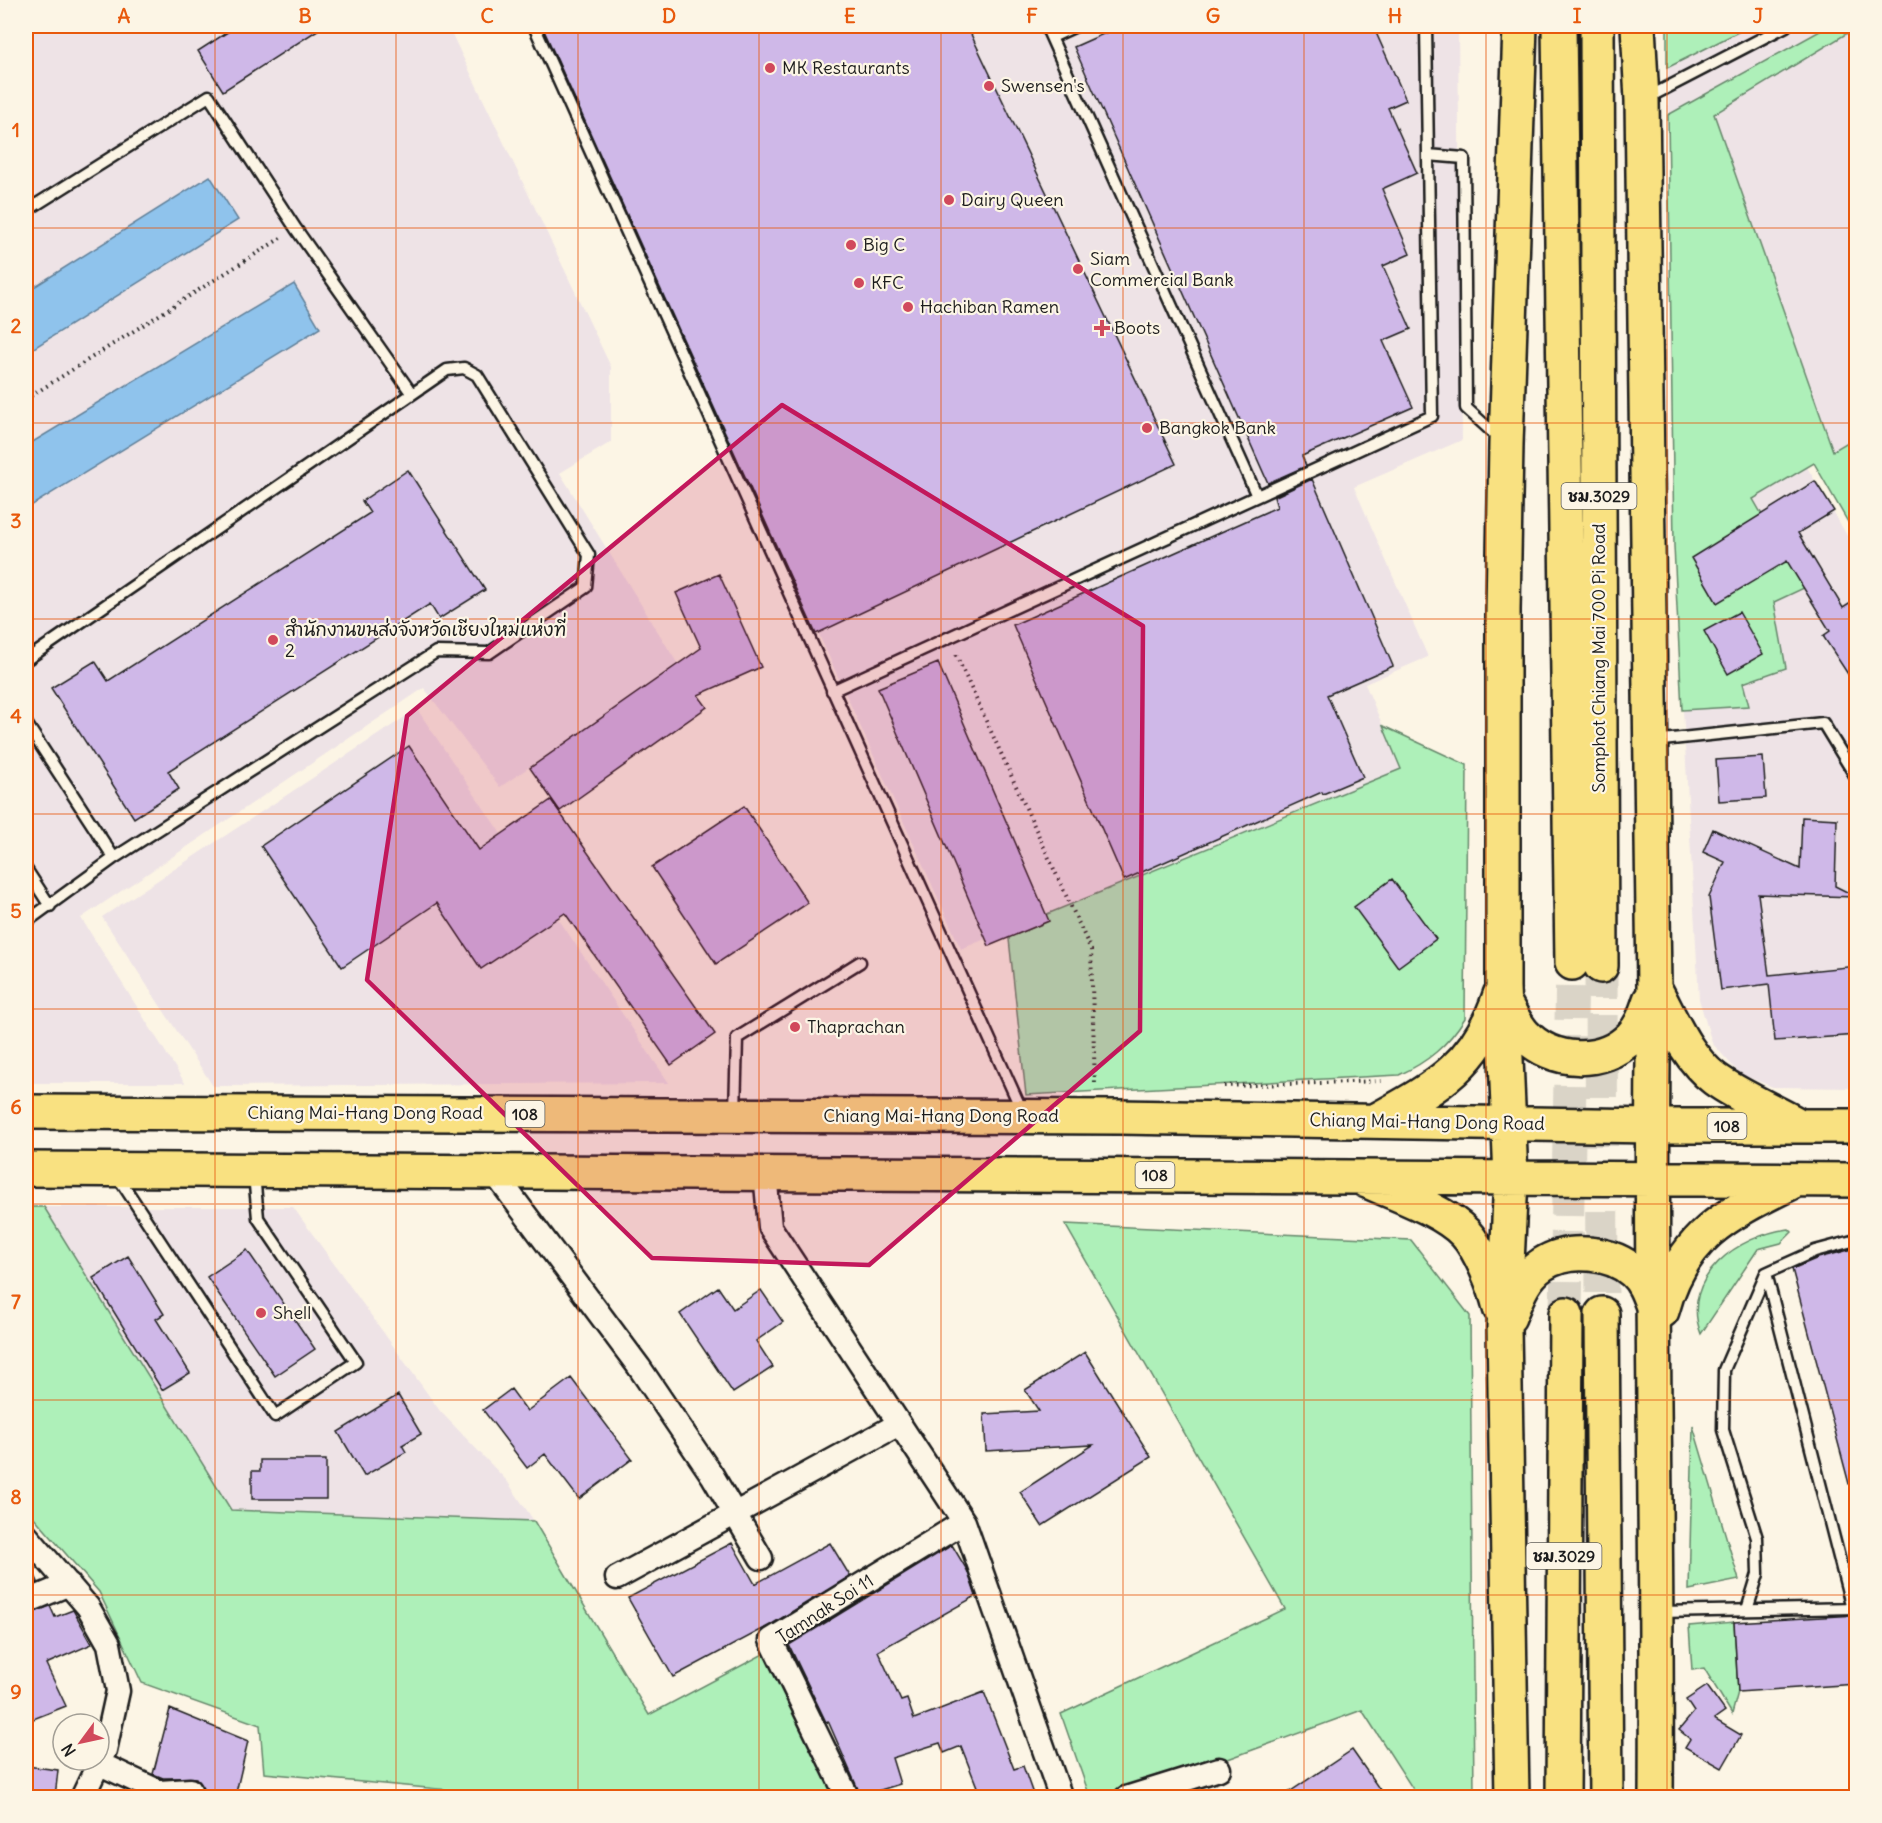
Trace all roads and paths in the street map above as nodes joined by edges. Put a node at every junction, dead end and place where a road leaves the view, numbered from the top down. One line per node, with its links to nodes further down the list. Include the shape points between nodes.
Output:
1 (534, 26): 21 (lane)
2 (1046, 26): 10 (lane)
3 (1076, 26): 10 (lane)
4 (1426, 26): 12 (lane)
5 (1520, 26): 17 (main road)
6 (1559, 26): 7 (main road, Somphot Chiang Mai 700 Pi Road / ชม.3029, via 1587,964)
7 (1597, 26)
8 (1638, 26): 11 (main road)
9 (1786, 26): 11 (lane)
10 (1052, 37): 18 (lane)
11 (1642, 100): 23 (main road)
12 (1428, 155): 17 (lane, via 1464,158 1466,408); 18 (lane, via 1432,416)
13 (26, 211): 14 (lane, via 209,96)
14 (296, 229): 15 (lane); 16 (path)
15 (412, 394): 20 (lane); 25 (lane, via 447,370 464,368 477,375 589,555 586,587 489,653 436,652)
16 (26, 399)
17 (1506, 444): 31 (main road)
18 (1257, 496): 19 (lane)
19 (948, 637): 21 (lane); 34 (path, via 1090,950 1095,1089)
20 (26, 660)
21 (832, 691): 37 (lane)
22 (26, 723): 25 (lane)
23 (1650, 741): 24 (lane, via 1823,723); 30 (main road)
24 (1857, 777)
25 (114, 858): 27 (lane)
26 (26, 869): 27 (lane)
27 (50, 906): 28 (lane)
28 (26, 922)
29 (860, 962): 36 (lane, via 736,1038)
30 (1654, 987): 31 (main road, via 1643,1021 1632,1037 1598,1057 1580,1058 1545,1049 1523,1033); 40 (main road); 41 (main road, via 1677,1031 1715,1079)
31 (1504, 995): 38 (main road, via 1486,1031 1460,1066 1443,1081); 39 (main road)
32 (1384, 1081): 33 (path)
33 (1222, 1086)
34 (1107, 1089)
35 (26, 1112): 36 (main road, Chiang Mai-Hang Dong Road / 108)
36 (735, 1115): 37 (main road, Chiang Mai-Hang Dong Road / 108)
37 (1024, 1117): 38 (main road, Chiang Mai-Hang Dong Road / 108)
38 (1375, 1121): 39 (main road, Chiang Mai-Hang Dong Road / 108)
39 (1510, 1123): 40 (main road, Chiang Mai-Hang Dong Road / 108); 49 (main road)
40 (1652, 1126): 41 (main road, Chiang Mai-Hang Dong Road / 108); 50 (main road)
41 (1801, 1126): 42 (main road, Chiang Mai-Hang Dong Road / 108)
42 (1857, 1126)
43 (26, 1169): 44 (main road, 108)
44 (113, 1170): 45 (main road, 108); 45 (lane, via 275,1416 356,1362 258,1218)
45 (253, 1170): 46 (main road, 108)
46 (493, 1171): 47 (main road, 108); 60 (street, via 639,1366)
47 (765, 1173): 48 (main road, 108); 59 (street, via 770,1227)
48 (1354, 1176): 49 (main road, 108); 58 (main road, via 1439,1215 1465,1233 1492,1281)
49 (1511, 1178): 50 (main road, 108); 58 (main road)
50 (1653, 1178): 51 (main road, 108); 57 (main road)
51 (1799, 1179): 52 (main road, 108); 57 (main road, via 1745,1205 1711,1227 1679,1266)
52 (1857, 1180)
53 (1857, 1240): 54 (lane, via 1815,1251)
54 (1766, 1273): 67 (lane); 68 (lane, via 1724,1370 1722,1430 1757,1538 1758,1575)
55 (1566, 1314): 80 (main road, ชม.3029)
56 (1602, 1314): 81 (main road, ชม.3029)
57 (1655, 1325): 58 (main road, via 1647,1289 1635,1273 1595,1255 1569,1254 1543,1264 1522,1285); 69 (main road)
58 (1504, 1327): 79 (main road)
59 (899, 1424): 60 (street); 61 (street)
60 (734, 1512): 63 (street); 64 (street)
61 (964, 1522): 76 (street, Tamnak Soi 11, via 771,1640); 77 (street)
62 (26, 1535): 65 (street)
63 (761, 1558)
64 (617, 1578)
65 (69, 1584): 66 (street); 70 (street, via 88,1607 109,1644 118,1691)
66 (26, 1602)
67 (1854, 1608): 68 (lane)
68 (1747, 1610): 69 (lane)
69 (1658, 1612): 82 (main road)
70 (111, 1723)
71 (111, 1768): 74 (street, via 160,1792)
72 (1219, 1769): 78 (street)
73 (93, 1772): 75 (street)
74 (190, 1790)
75 (82, 1797)
76 (848, 1797)
77 (1061, 1797)
78 (1126, 1797)
79 (1512, 1797)
80 (1563, 1797)
81 (1606, 1797)
82 (1656, 1797)

